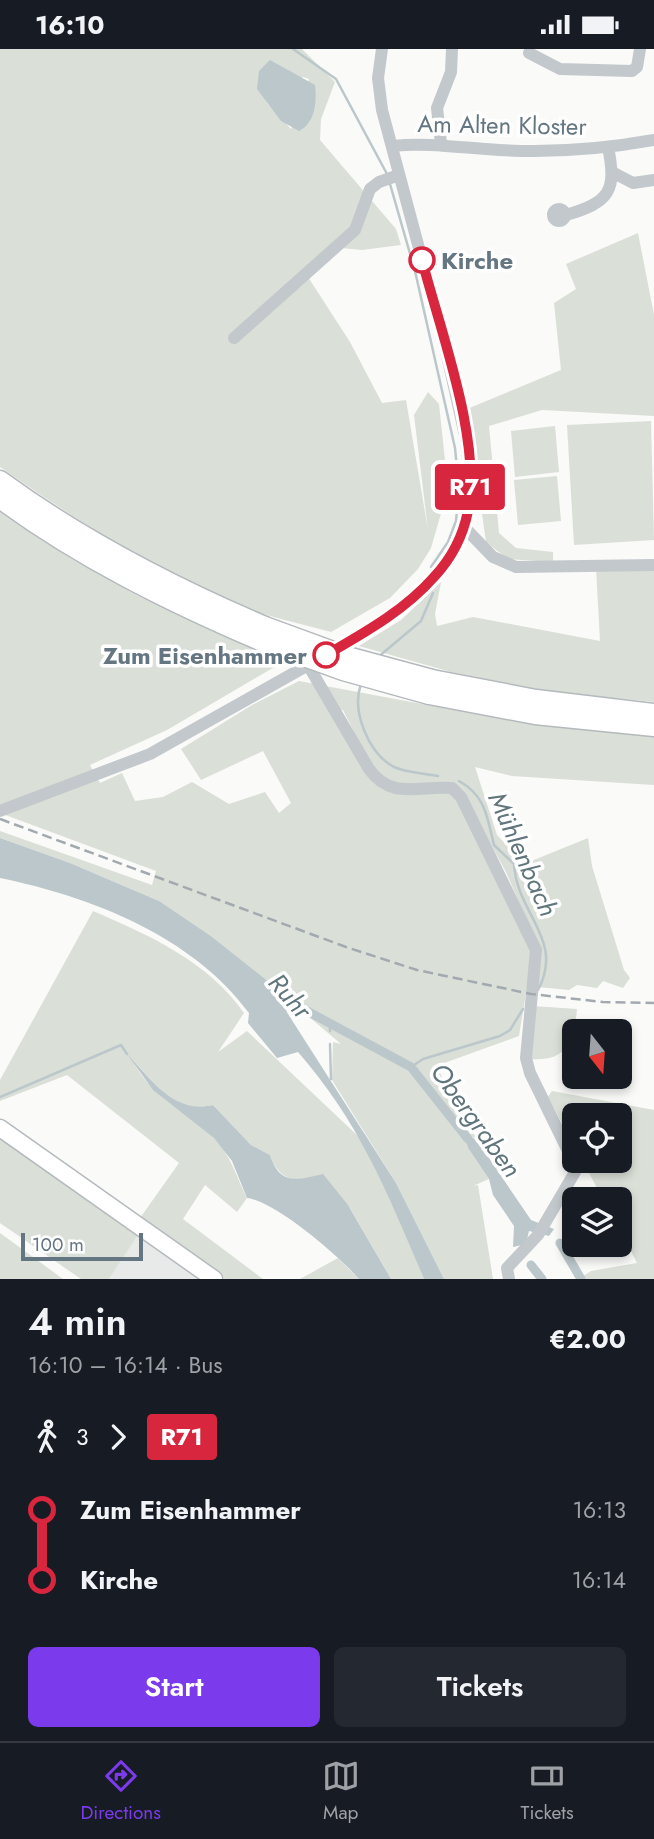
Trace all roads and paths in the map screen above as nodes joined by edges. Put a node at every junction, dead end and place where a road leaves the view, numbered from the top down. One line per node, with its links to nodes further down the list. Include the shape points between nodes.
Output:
1 (382, 49): 7 (street, via 379,88)
2 (452, 49): 6 (street, via 451,72 437,108)
3 (640, 49): 4 (street, via 634,71 560,69)
4 (529, 53)
5 (654, 140): 8 (street, Am Alten Kloster)
6 (441, 143): 7 (street, Am Alten Kloster); 8 (street, Am Alten Kloster, via 503,150)
7 (392, 146): 10 (street)
8 (608, 147): 9 (street)
9 (612, 172): 11 (street, via 633,183); 12 (street, via 612,184 604,198)
10 (392, 177): 13 (street, via 368,193 355,230); 16 (street, via 461,410 471,493)
11 (654, 180)
12 (565, 215)
13 (234, 338)
14 (0, 480): 18 (highway, via 70,527)
15 (0, 499): 18 (highway, via 141,586)
16 (464, 527): 17 (street, via 493,557 516,567); 19 (street, via 445,563 413,598 374,627)
17 (654, 565)
18 (262, 633): 20 (highway, bridge, via 347,656)
19 (307, 665): 23 (street, via 150,754); 26 (street, via 379,780 400,791 452,788 461,797 534,945 537,960 527,1063 575,1169 572,1182 542,1229 507,1268)
20 (430, 687): 21 (highway); 22 (highway, via 536,715)
21 (654, 713)
22 (654, 727)
23 (0, 811)
24 (0, 1128): 25 (main road)
25 (214, 1279)
26 (509, 1279)

